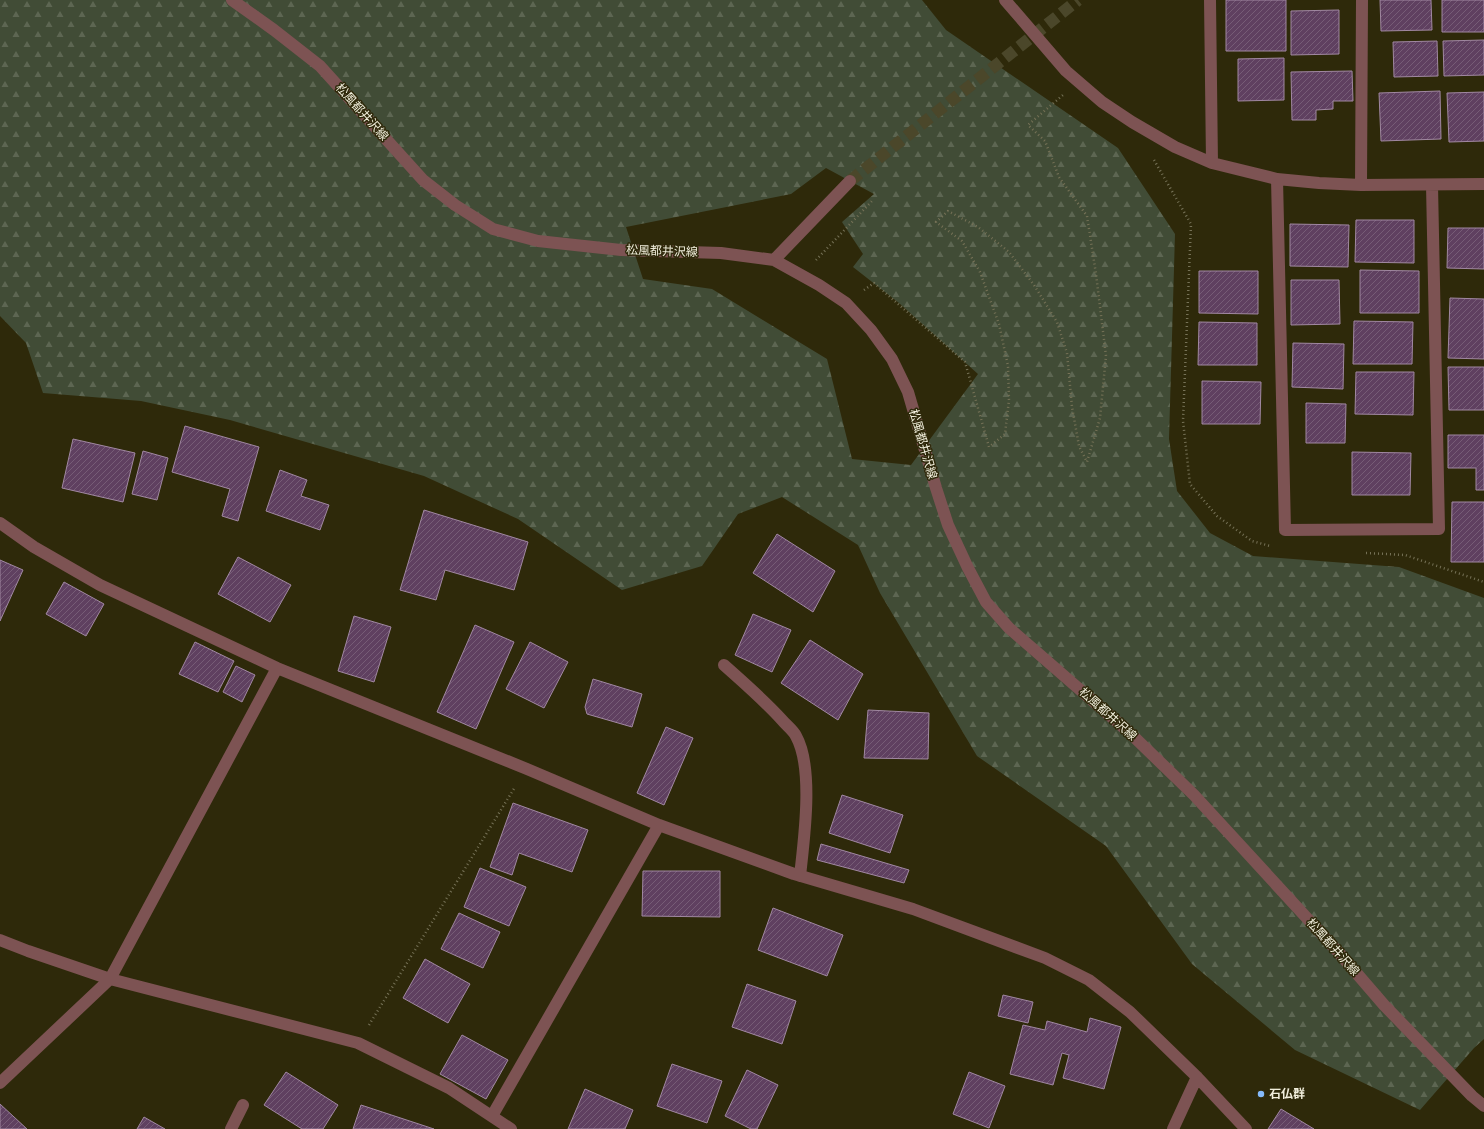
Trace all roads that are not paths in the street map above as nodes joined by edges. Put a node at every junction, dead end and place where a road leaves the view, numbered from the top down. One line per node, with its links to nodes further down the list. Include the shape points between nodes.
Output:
1 (232, 0): 11 (street, 松風都井沢線, via 320,66 423,180 455,206 493,229 538,241 621,250 721,253)
2 (1005, 0): 5 (street, via 1066,71 1102,102 1175,147)
3 (1210, 0): 5 (street)
4 (1362, 0): 9 (street)
5 (1212, 163): 6 (street)
6 (1277, 179): 9 (street); 10 (street, via 1285,530 1439,529)
7 (850, 181): 11 (street)
8 (1484, 184): 10 (street)
9 (1361, 185): 10 (street)
10 (1432, 185)
11 (774, 260): 22 (street, 松風都井沢線, via 846,303 871,330 892,359 905,386 948,525 986,602 1009,628 1131,734 1194,795 1384,1005)
12 (0, 523): 14 (street, via 34,547 100,585)
13 (724, 665): 16 (street, via 762,699 796,735 802,752 805,774 805,826)
14 (277, 668): 15 (street); 18 (street)
15 (659, 825): 16 (street); 23 (street)
16 (800, 876): 19 (street, via 913,909 1045,958 1089,980 1130,1012)
17 (0, 940): 18 (street)
18 (110, 978): 20 (street); 23 (street, via 358,1042 449,1088)
19 (1197, 1077): 26 (street); 27 (street)
20 (0, 1083)
21 (243, 1105): 24 (street)
22 (1484, 1106)
23 (492, 1116): 25 (street)
24 (231, 1129)
25 (511, 1129)
26 (1172, 1129)
27 (1246, 1129)

